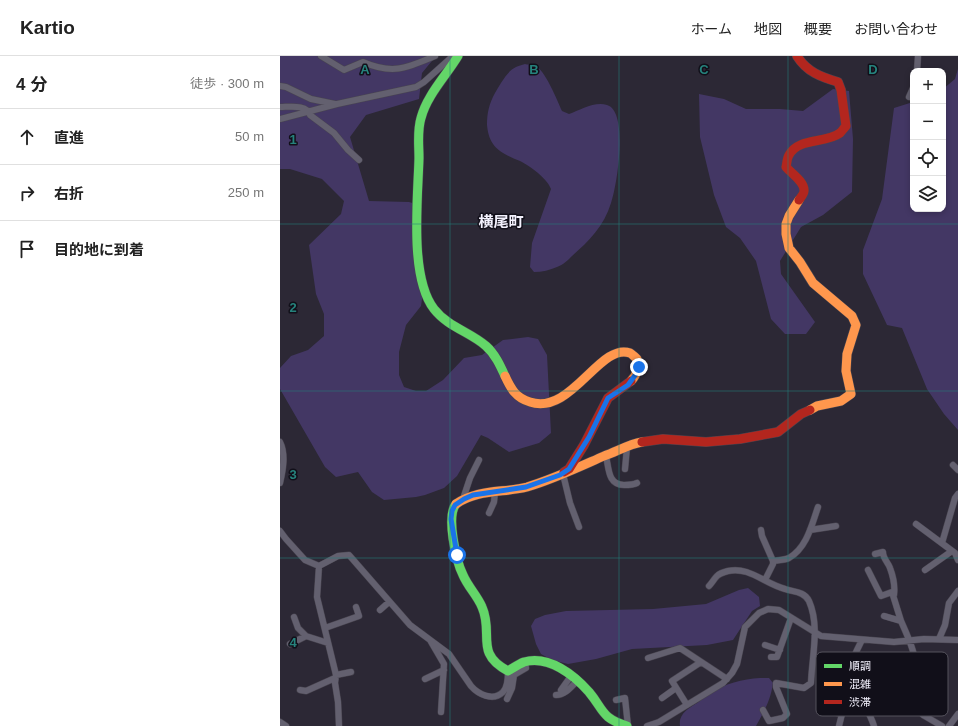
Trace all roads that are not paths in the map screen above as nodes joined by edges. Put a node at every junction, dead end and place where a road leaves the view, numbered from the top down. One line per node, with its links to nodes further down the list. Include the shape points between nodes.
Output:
1 (321, 56): 2 (street, via 344,70 363,62 385,70 406,67)
2 (435, 56)
3 (453, 56): 9 (street, via 416,86)
4 (458, 56): 21 (street, via 427,103 420,120 416,224 419,262 432,308 447,322 473,335 493,352 512,392 537,406 563,398 612,355 630,353 637,359 639,367 628,385 608,398 589,437 569,469)
5 (797, 56): 15 (street, via 807,70 838,82 846,126 841,133 804,143 788,154 786,167 803,184 804,192 789,216 786,234 789,248 813,283 852,316 856,325 847,354 846,371 851,394 841,401 818,406 801,414 778,432 706,442 663,439 638,443)
6 (918, 56): 7 (street)
7 (917, 68)
8 (280, 86): 9 (street, via 311,99)
9 (336, 104): 11 (street)
10 (280, 107): 11 (street, via 305,108)
11 (309, 111): 12 (street); 13 (street, via 310,116 334,133)
12 (280, 119)
13 (359, 160)
14 (280, 442): 22 (street, via 283,448)
15 (627, 448): 16 (street); 19 (street)
16 (606, 456): 21 (street); 23 (street, via 611,480 623,485)
17 (479, 460): 26 (street)
18 (953, 465): 20 (street)
19 (625, 469)
20 (958, 470)
21 (562, 475): 24 (street, via 526,487); 31 (street)
22 (280, 483)
23 (637, 483)
24 (495, 492): 26 (street); 28 (street)
25 (957, 496): 35 (street, via 954,498)
26 (464, 499): 75 (street, via 455,505 451,519 459,567 483,609 488,655 493,662)
27 (818, 507): 33 (street)
28 (489, 513)
29 (916, 524): 35 (street)
30 (836, 526): 33 (street)
31 (579, 527)
32 (761, 530): 39 (street)
33 (810, 530): 39 (street, via 803,546 789,558)
34 (280, 531): 40 (street, via 305,560)
35 (942, 543): 36 (street)
36 (952, 551): 38 (street); 42 (street)
37 (875, 554): 46 (street, via 883,552 890,568 895,589)
38 (958, 560)
39 (774, 561): 43 (street)
40 (319, 566): 47 (street, via 338,556 349,555); 56 (street, via 317,597)
41 (868, 570): 46 (street, via 880,596 892,592)
42 (925, 570)
43 (765, 580): 44 (street, via 744,570 733,570 717,575); 57 (street, via 784,589 799,592 808,600)
44 (709, 586)
45 (958, 591): 60 (street, via 949,603 945,625)
46 (894, 597): 54 (street)
47 (389, 602): 49 (street); 59 (street, via 410,625)
48 (356, 607): 50 (street)
49 (380, 610)
50 (359, 616): 55 (street); 56 (street)
51 (884, 616): 54 (street)
52 (294, 617): 58 (street, via 298,628)
53 (791, 618): 57 (street); 67 (street); 80 (street, via 779,610 768,609 756,616 745,627 737,664)
54 (901, 620): 62 (street)
55 (362, 623)
56 (325, 628): 64 (street)
57 (814, 632): 61 (street, via 821,636); 89 (street, via 811,682 804,688 776,683 787,714 784,718 769,721)
58 (306, 636): 64 (street); 65 (street)
59 (429, 638): 74 (street, via 444,664); 75 (street, via 449,654 470,686 488,697 498,696 504,692)
60 (939, 639): 62 (street); 63 (street)
61 (862, 640): 62 (street); 68 (street)
62 (910, 640): 69 (street)
63 (958, 640)
64 (328, 643): 77 (street)
65 (290, 644)
66 (765, 645): 67 (street)
67 (780, 650): 70 (street, via 777,657)
68 (856, 652)
69 (913, 652)
70 (771, 657)
71 (648, 658): 73 (street, via 680,648)
72 (525, 662): 75 (street); 78 (street, via 550,664 565,670); 86 (street, via 526,668 514,675)
73 (701, 662): 80 (street); 81 (street, via 672,681)
74 (444, 670): 79 (street); 90 (street)
75 (508, 670)
76 (351, 672): 77 (street)
77 (336, 677): 82 (street, via 306,691); 97 (street)
78 (574, 678): 83 (street); 84 (street, via 565,692); 98 (street, via 587,690 605,715)
79 (425, 679)
80 (727, 679): 88 (street)
81 (676, 688): 85 (street); 88 (street)
82 (300, 690)
83 (561, 690)
84 (556, 695)
85 (662, 698)
86 (507, 699)
87 (616, 700): 98 (street, via 625,698)
88 (687, 705): 99 (street, via 659,722)
89 (763, 710)
90 (441, 712)
91 (842, 716): 100 (street)
92 (871, 716): 101 (street)
93 (925, 716): 102 (street)
94 (957, 717): 103 (street)
95 (280, 722): 96 (street)
96 (286, 726)
97 (339, 726)
98 (628, 726)
99 (647, 726)
100 (839, 726)
101 (874, 726)
102 (942, 726)
103 (949, 726)

